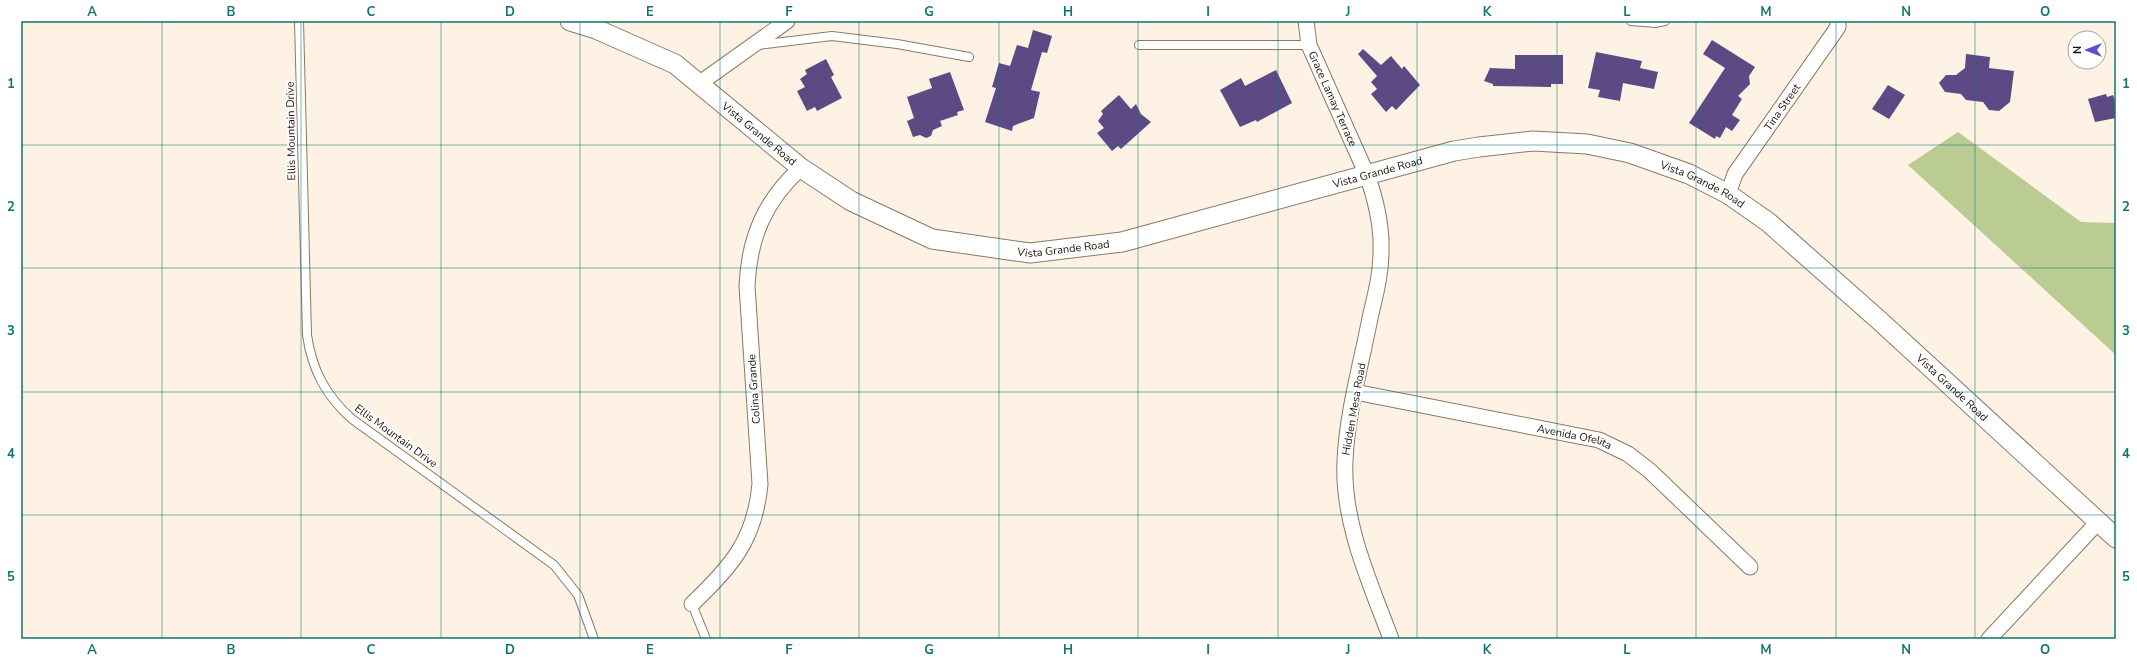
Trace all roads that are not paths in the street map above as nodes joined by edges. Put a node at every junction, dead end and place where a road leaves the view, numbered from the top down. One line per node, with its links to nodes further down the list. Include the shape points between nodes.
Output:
1 (299, 21): 21 (lane, Ellis Mountain Drive, via 307,335 316,373 332,398 352,419 554,565 578,594)
2 (570, 21): 12 (street, Vista Grande Road, via 596,28 676,64)
3 (787, 21): 8 (street)
4 (1306, 21): 10 (street, Grace Lamay Terrace)
5 (1631, 21): 6 (lane)
6 (1665, 21)
7 (1838, 21): 15 (street, Tina Street, via 1838,27 1736,174)
8 (753, 45): 11 (lane, via 832,36); 12 (street)
9 (1139, 45): 10 (lane)
10 (1309, 45): 14 (street, Grace Lamay Terrace)
11 (969, 57)
12 (700, 83): 13 (street, Vista Grande Road)
13 (801, 168): 14 (street, Vista Grande Road, via 851,201 932,239 1030,254 1122,242); 20 (street, Colina Grande, via 780,189 763,214 752,243 748,267 747,286 760,484 756,511 747,539 731,565)
14 (1367, 175): 15 (street, Vista Grande Road, via 1479,147 1533,141 1587,144 1630,153 1689,174); 16 (street, Hidden Mesa Road, via 1380,229 1380,273)
15 (1728, 194): 17 (street, Vista Grande Road, via 1768,222 1880,321)
16 (1355, 392): 19 (street, Avenida Ofelita, via 1599,440 1650,471); 23 (street, Hidden Mesa Road, via 1345,461 1347,504 1356,541)
17 (2098, 522): 18 (street, Vista Grande Road); 24 (street)
18 (2116, 538)
19 (1750, 567)
20 (692, 604): 22 (lane)
21 (594, 639)
22 (706, 639)
23 (1390, 639)
24 (1989, 639)

